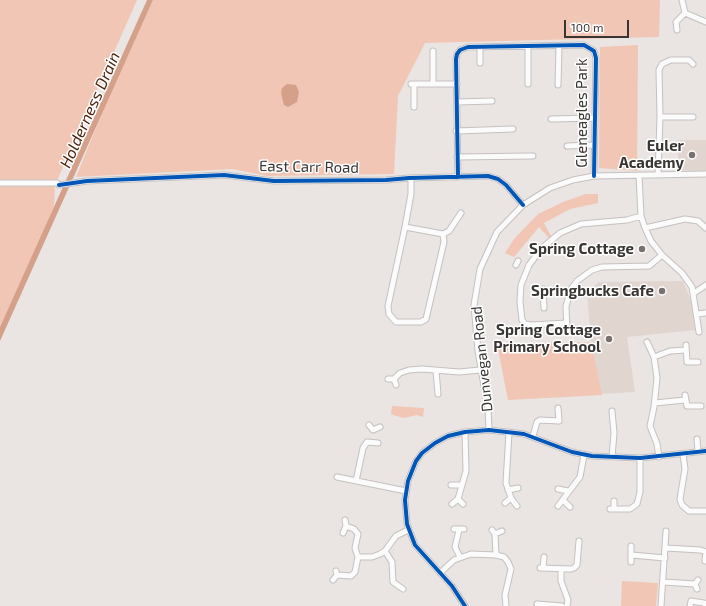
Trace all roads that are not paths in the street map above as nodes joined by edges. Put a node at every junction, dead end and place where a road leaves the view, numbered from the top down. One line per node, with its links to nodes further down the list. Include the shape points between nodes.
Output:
1 (682, 0): 2 (street)
2 (685, 13): 3 (street); 4 (street, via 676,22)
3 (706, 22)
4 (677, 30)
5 (528, 46): 6 (street, Gleneagles Park); 7 (street, Gleneagles Park); 13 (street)
6 (559, 46): 14 (street, Gleneagles Park); 20 (street, Gleneagles Park, via 584,45 594,52)
7 (480, 47): 9 (street); 12 (street, Gleneagles Park, via 468,47 457,54)
8 (433, 51): 11 (street)
9 (480, 63)
10 (693, 64): 18 (street, via 689,60 671,60 662,64 659,70)
11 (433, 84): 12 (street); 17 (street, via 413,84)
12 (457, 84): 16 (street, Gleneagles Park)
13 (528, 84)
14 (558, 85)
15 (492, 101): 16 (street)
16 (457, 102): 23 (street, Gleneagles Park)
17 (414, 106)
18 (660, 117): 19 (street); 30 (street)
19 (693, 117)
20 (595, 118): 21 (street, Gleneagles Park); 24 (street, Gleneagles Park)
21 (551, 119)
22 (513, 129): 23 (street)
23 (456, 131): 27 (street, Gleneagles Park)
24 (594, 145): 25 (street, Gleneagles Park); 31 (street, Gleneagles Park)
25 (567, 146)
26 (533, 156): 27 (street)
27 (457, 157): 32 (street, Gleneagles Park)
28 (706, 174): 30 (street, Dunvegan Road)
29 (639, 175): 30 (street, Dunvegan Road); 31 (street, Dunvegan Road); 37 (street)
30 (658, 175)
31 (594, 176): 35 (street, Dunvegan Road, via 550,188)
32 (458, 177): 33 (street, East Carr Road); 35 (street, East Carr Road, via 488,176 498,179)
33 (411, 178): 34 (street, East Carr Road, via 274,181 224,175 87,181 73,184); 38 (street)
34 (0, 183)
35 (523, 205): 55 (street, Dunvegan Road, via 497,232 480,269 474,305)
36 (458, 214): 41 (street, via 449,230)
37 (641, 216): 39 (street); 49 (street, via 627,220 581,224 560,233 542,248 529,265 521,284 522,320 531,325)
38 (405, 227): 41 (street); 41 (street, via 388,306 391,318 399,322 422,322 426,319 444,242)
39 (645, 228): 40 (street, via 685,219 698,221); 42 (street)
40 (706, 228)
41 (443, 234)
42 (662, 255): 45 (street, via 682,273); 49 (street, via 650,266 602,267 584,275 574,285 568,297)
43 (706, 285): 45 (street)
44 (543, 289): 46 (street)
45 (694, 293): 48 (street)
46 (544, 308)
47 (706, 313): 48 (street)
48 (697, 314): 50 (street, via 699,329)
49 (567, 323): 51 (street)
50 (705, 326)
51 (568, 332)
52 (648, 342): 53 (street)
53 (654, 357): 54 (street, via 686,347 687,362); 61 (street, via 657,378)
54 (698, 362)
55 (480, 370): 56 (street); 68 (street, Dunvegan Road, via 488,409)
56 (436, 371): 58 (street, via 409,370); 60 (street)
57 (388, 379): 58 (street)
58 (394, 379): 59 (street)
59 (396, 385)
60 (438, 394)
61 (655, 403): 62 (street, via 685,398 687,406); 79 (street, via 650,426)
62 (701, 406)
63 (558, 408): 71 (street, via 559,421 540,420)
64 (612, 412): 80 (street)
65 (369, 424): 67 (street)
66 (380, 427): 67 (street)
67 (373, 430): 73 (street)
68 (489, 430): 69 (street); 70 (street)
69 (465, 432): 85 (street, via 466,471); 90 (street, via 442,440 422,453 412,470)
70 (509, 432): 71 (street); 88 (street, via 506,483)
71 (533, 436): 78 (street)
72 (697, 439): 76 (street)
73 (371, 441): 74 (street); 83 (street, via 363,448)
74 (378, 443)
75 (706, 451): 76 (street)
76 (698, 452): 77 (street)
77 (683, 454): 79 (street); 101 (street, via 685,469 680,499 682,506 689,511)
78 (584, 455): 80 (street); 89 (street, via 580,477)
79 (659, 456): 81 (street)
80 (612, 458): 81 (street)
81 (640, 458): 94 (street, via 639,501 630,509 612,509)
82 (337, 477): 83 (street)
83 (356, 482): 90 (street)
84 (451, 485): 85 (street)
85 (462, 485): 92 (street)
86 (518, 488): 88 (street)
87 (558, 489): 89 (street)
88 (508, 490): 91 (street)
89 (568, 491): 93 (street)
90 (406, 492): 104 (street)
91 (511, 498): 95 (street); 98 (street)
92 (458, 499): 96 (street); 97 (street)
93 (564, 501): 99 (street); 100 (street)
94 (614, 501)
95 (505, 502)
96 (452, 504)
97 (463, 504)
98 (517, 506)
99 (558, 506)
100 (570, 507)
101 (706, 511)
102 (345, 520): 103 (street)
103 (346, 526): 108 (street); 117 (street, via 358,532 355,548)
104 (408, 530): 112 (street, via 396,536); 123 (street, via 415,545)
105 (459, 530): 116 (street, via 455,547)
106 (502, 531): 114 (street, via 494,532)
107 (666, 531): 111 (street)
108 (342, 533)
109 (579, 541): 122 (street, via 577,565 571,569)
110 (632, 546): 115 (street)
111 (666, 548): 113 (street); 118 (street)
112 (385, 551): 117 (street, via 372,557); 127 (street, via 392,562 391,584)
113 (706, 552): 120 (street)
114 (496, 555): 116 (street, via 471,554); 131 (street, via 504,557 511,569 506,589)
115 (632, 555): 118 (street); 121 (street)
116 (460, 557): 123 (street)
117 (358, 558): 124 (street, via 355,572 351,576 336,573)
118 (665, 558): 125 (street)
119 (545, 559): 122 (street, via 542,568)
120 (705, 561)
121 (631, 562)
122 (561, 569): 133 (street)
123 (440, 574): 130 (street, via 452,586)
124 (333, 580)
125 (663, 582): 126 (street); 134 (street)
126 (697, 584)
127 (403, 589)
128 (538, 604): 132 (street)
129 (706, 605): 135 (street, via 691,602)
130 (465, 606)
131 (506, 606)
132 (562, 606)
133 (567, 606)
134 (661, 606)
135 (690, 606)

